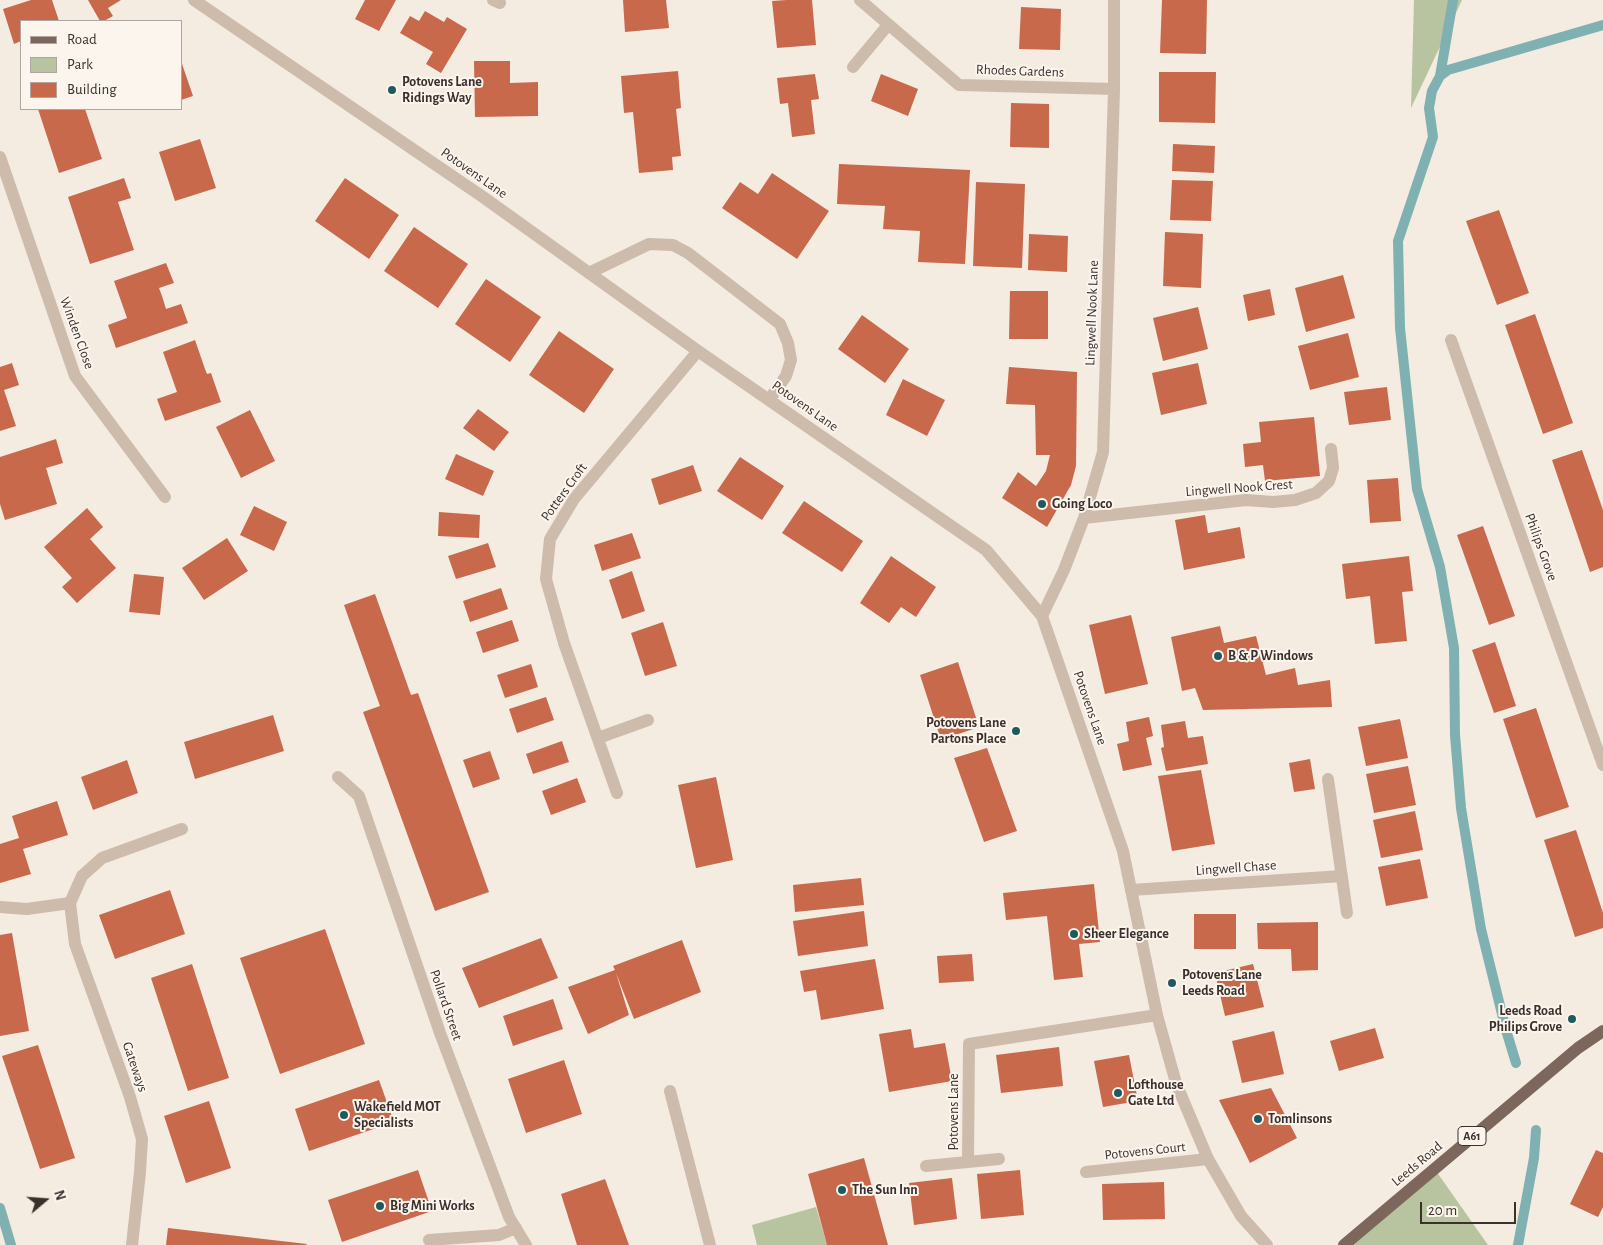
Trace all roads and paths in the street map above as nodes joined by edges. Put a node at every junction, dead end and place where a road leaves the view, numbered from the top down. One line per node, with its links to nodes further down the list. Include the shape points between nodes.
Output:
1 (860, 0): 4 (street, Rhodes Gardens)
2 (1114, 0): 6 (street, Lingwell Nook Lane)
3 (202, 2): 8 (street, Potovens Lane)
4 (888, 25): 5 (street); 6 (street, Rhodes Gardens, via 960,85)
5 (853, 67)
6 (1114, 89): 14 (street, Lingwell Nook Lane, via 1103,452)
7 (0, 158): 13 (street, Winden Close, via 75,376)
8 (589, 273): 10 (street, Potovens Lane); 11 (street, via 649,244 673,245 688,252 780,324 791,360 786,376)
9 (1451, 340): 18 (street, Philips Grove)
10 (698, 351): 11 (street, Potovens Lane); 17 (street, Potters Croft, via 574,499 550,539 546,579 564,643)
11 (769, 400): 15 (street, Potovens Lane, via 986,550)
12 (1331, 449): 14 (street, Lingwell Nook Crest, via 1333,468 1329,481 1316,493 1295,500 1246,500)
13 (165, 497)
14 (1084, 518): 15 (street, Lingwell Nook Lane)
15 (1042, 616): 24 (street, Potovens Lane, via 1123,850)
16 (648, 720): 17 (street)
17 (598, 738): 21 (street, Potters Croft)
18 (1603, 764)
19 (338, 777): 36 (street, Pollard Street, via 359,796 440,1033 509,1217)
20 (1328, 780): 23 (street)
21 (617, 793)
22 (182, 829): 25 (street, via 102,858 82,876)
23 (1342, 876): 24 (street, Lingwell Chase); 27 (street)
24 (1131, 890): 28 (street, Potovens Lane)
25 (70, 903): 26 (street, via 27,909); 38 (street, Gateways, via 75,944 130,1097 142,1140)
26 (0, 908)
27 (1347, 913)
28 (1158, 1015): 32 (street, Potovens Lane, via 1176,1083); 33 (street, Potovens Lane, via 969,1044)
29 (1603, 1031): 42 (main road, Leeds Road / A61, via 1578,1048)
30 (670, 1091): 40 (street)
31 (999, 1159): 33 (street, Potovens Lane)
32 (1208, 1159): 35 (street, Potovens Court); 41 (street, Potovens Lane, via 1241,1216)
33 (968, 1162): 34 (street, Potovens Lane)
34 (926, 1166)
35 (1086, 1172)
36 (516, 1228): 37 (street, via 499,1236); 39 (street, Pollard Street)
37 (429, 1240)
38 (132, 1245)
39 (526, 1245)
40 (710, 1245)
41 (1267, 1245)
42 (1344, 1245)

